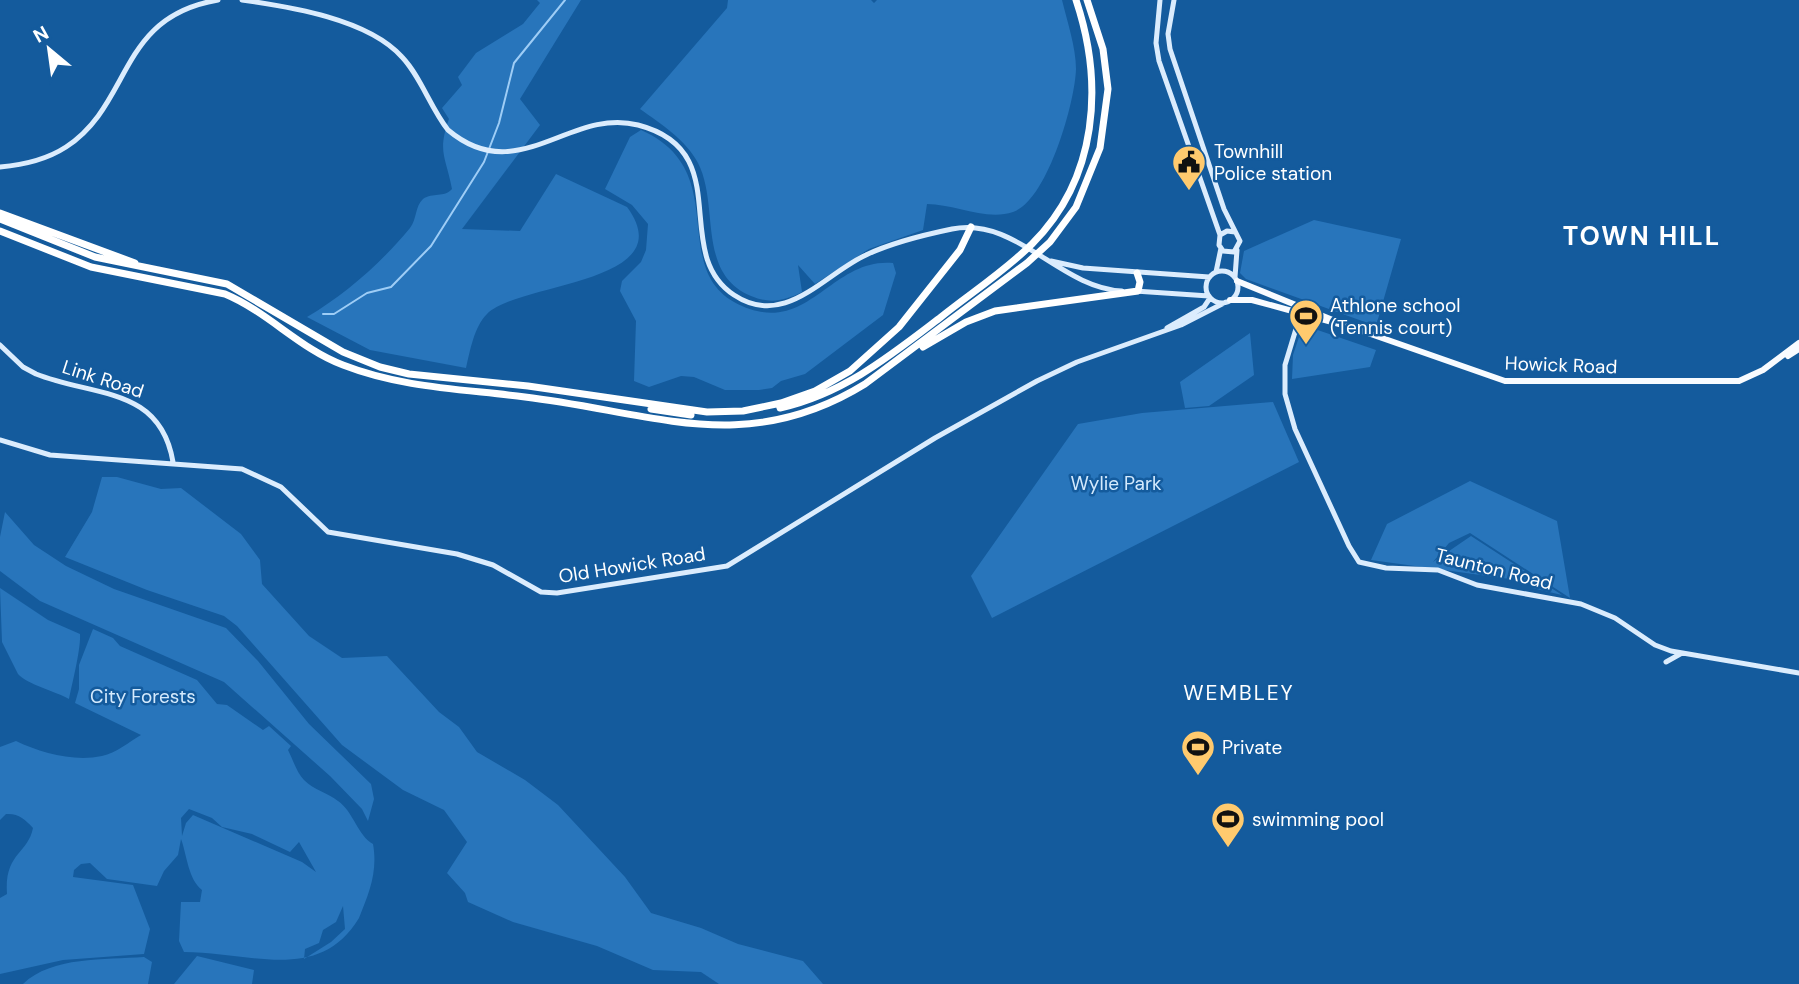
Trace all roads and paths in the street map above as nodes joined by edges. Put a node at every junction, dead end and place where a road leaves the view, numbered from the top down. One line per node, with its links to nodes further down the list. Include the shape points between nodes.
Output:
1 (218, 0): 8 (street, via 183,10 149,34 97,116 68,146 36,161)
2 (242, 0): 7 (street)
3 (1076, 0): 35 (highway, via 1091,54 1094,106 1080,168 1046,227 1019,256 865,373 827,394 775,409 724,415 689,415)
4 (1087, 0): 34 (highway, via 1103,48 1108,89 1100,148 1076,207 1027,263)
5 (1160, 0): 10 (street, via 1157,53)
6 (1174, 0): 9 (street, via 1168,42)
7 (276, 2): 13 (street, via 349,24 385,41 404,58 447,130 484,149 523,150 616,122 659,133 674,144 694,172 701,195 704,250 713,274 733,295 764,305 793,302 878,249)
8 (2, 165)
9 (1216, 185): 10 (street); 15 (street)
10 (1204, 189): 16 (street)
11 (0, 213): 20 (highway)
12 (0, 219): 20 (highway, via 95,257)
13 (971, 228): 19 (street, via 990,230); 35 (highway, via 960,250 899,327 874,352 815,391 766,407 707,412)
14 (0, 232): 34 (highway, via 91,267 225,294 310,348 375,377 692,426 765,423 813,410)
15 (1235, 232): 16 (street); 18 (street, via 1240,241)
16 (1220, 235): 17 (street)
17 (1220, 248): 18 (street); 21 (street)
18 (1237, 250): 24 (street)
19 (1048, 260): 22 (street); 25 (street, via 1091,286)
20 (166, 272): 35 (highway, via 227,284 343,352 380,367)
21 (1216, 272): 23 (street); 24 (street, via 1227,271)
22 (1137, 273): 23 (street); 25 (highway)
23 (1209, 277): 26 (street)
24 (1236, 279): 27 (street, via 1238,290); 28 (main road, Howick Road)
25 (1138, 291): 26 (street); 34 (highway, via 995,311 948,332)
26 (1209, 297): 27 (street); 29 (street, Old Howick Road, via 1204,307)
27 (1228, 301): 28 (main road, Howick Road, via 1252,300); 29 (street, Old Howick Road)
28 (1302, 311): 33 (main road, Howick Road, via 1517,383 1729,382 1748,378); 38 (street, Taunton Road, via 1285,365 1287,407 1359,562 1438,570 1477,585 1581,604 1615,618 1656,645)
29 (1161, 331): 37 (street, Old Howick Road, via 1056,371 1005,398 727,566 557,593 541,592 493,565 457,554 328,532 281,487 251,471)
30 (1799, 343): 33 (main road, Howick Road)
31 (0, 345): 37 (street, Link Road, via 36,374 147,410 167,435)
32 (1799, 349): 33 (main road, Howick Road)
33 (1779, 359)
34 (880, 374)
35 (611, 400)
36 (0, 440): 37 (street, Old Howick Road, via 50,455)
37 (173, 462)
38 (1682, 653): 39 (street); 40 (street, Taunton Road)
39 (1666, 662)
40 (1799, 673)

